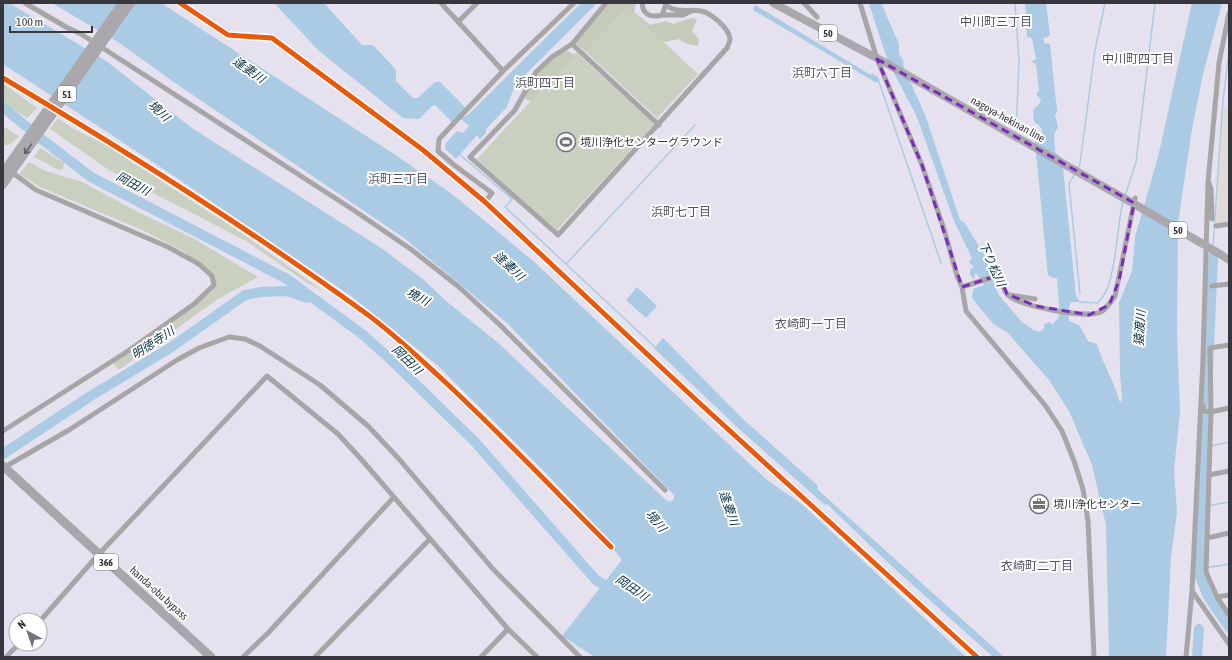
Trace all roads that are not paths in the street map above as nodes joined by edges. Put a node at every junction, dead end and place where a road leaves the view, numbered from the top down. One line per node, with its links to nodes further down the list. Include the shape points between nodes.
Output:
1 (25, 3): 49 (street, via 81,34 412,250 486,312)
2 (122, 3): 27 (main road, 51, bridge)
3 (131, 3): 29 (main road, 51, one-way to 29, bridge)
4 (180, 3): 18 (street)
5 (188, 3): 18 (street)
6 (441, 3): 20 (street)
7 (477, 3): 20 (street)
8 (574, 3): 23 (street)
9 (606, 3): 21 (street)
10 (642, 3): 17 (street, via 648,16)
11 (773, 3): 22 (main road, nagoya-hekinan line / 50)
12 (804, 3): 19 (street)
13 (860, 3): 22 (street)
14 (666, 4): 15 (street, via 673,10); 17 (street)
15 (692, 11): 17 (street, via 683,15); 25 (street, via 702,11 712,17 728,32 729,44)
16 (1229, 13): 28 (street, via 1219,63)
17 (662, 15)
18 (199, 16): 31 (street, via 228,35 272,38 423,150)
19 (817, 17)
20 (458, 22): 23 (street)
21 (572, 44): 25 (street); 25 (street, via 552,57 536,72 515,110 470,157 558,235)
22 (881, 60): 30 (main road, nagoya-hekinan line / 50); 37 (street, via 922,165 957,276)
23 (503, 71): 31 (street, via 439,139 438,151 492,193)
24 (3, 78): 54 (street, via 190,194 353,303 424,362 475,409)
25 (659, 125)
26 (3, 165): 45 (street, via 36,190 162,244 199,264 212,276 214,285 194,304 128,351)
27 (3, 172)
28 (1208, 182): 32 (street, via 1211,189); 42 (street)
29 (3, 185)
30 (1131, 200): 35 (main road, nagoya-hekinan line / 50, bridge); 39 (street, via 1130,231 1115,296 1100,312 1089,315 1070,314 1012,298)
31 (485, 202): 69 (street, via 695,399)
32 (1212, 219)
33 (1229, 224): 34 (street)
34 (1216, 226)
35 (1229, 260)
36 (1229, 284): 38 (street)
37 (964, 286): 39 (street, via 998,275); 70 (street, via 966,311 1045,405 1062,431 1074,461 1083,489 1088,520)
38 (1212, 286)
39 (1007, 294): 40 (street)
40 (1035, 299)
41 (1229, 345): 44 (street, via 1210,348)
42 (1202, 386): 44 (street, via 1203,411); 56 (street)
43 (1229, 408): 44 (street)
44 (1211, 412): 48 (street)
45 (3, 431)
46 (3, 467): 55 (highway, handa-obu bypass / 366); 68 (street, via 69,430 158,371 199,348 229,338 246,339 320,384 368,426 493,569)
47 (1229, 471): 48 (street)
48 (1209, 475): 52 (street)
49 (665, 490)
50 (394, 497): 53 (street); 55 (street, via 338,434 267,376); 64 (street)
51 (1229, 533): 52 (street)
52 (1206, 538): 58 (street, via 1206,572)
53 (430, 539): 61 (street); 65 (street)
54 (611, 547)
55 (98, 555): 59 (street); 63 (highway, handa-obu bypass / 366)
56 (1192, 591): 62 (street); 71 (street)
57 (1229, 595): 58 (street)
58 (1217, 597): 60 (street)
59 (48, 612)
60 (1229, 616)
61 (508, 629): 66 (street); 67 (street)
62 (1229, 644)
63 (211, 657)
64 (243, 657)
65 (315, 657)
66 (481, 657)
67 (537, 657)
68 (580, 657)
69 (977, 657)
70 (1094, 657)
71 (1186, 657)

